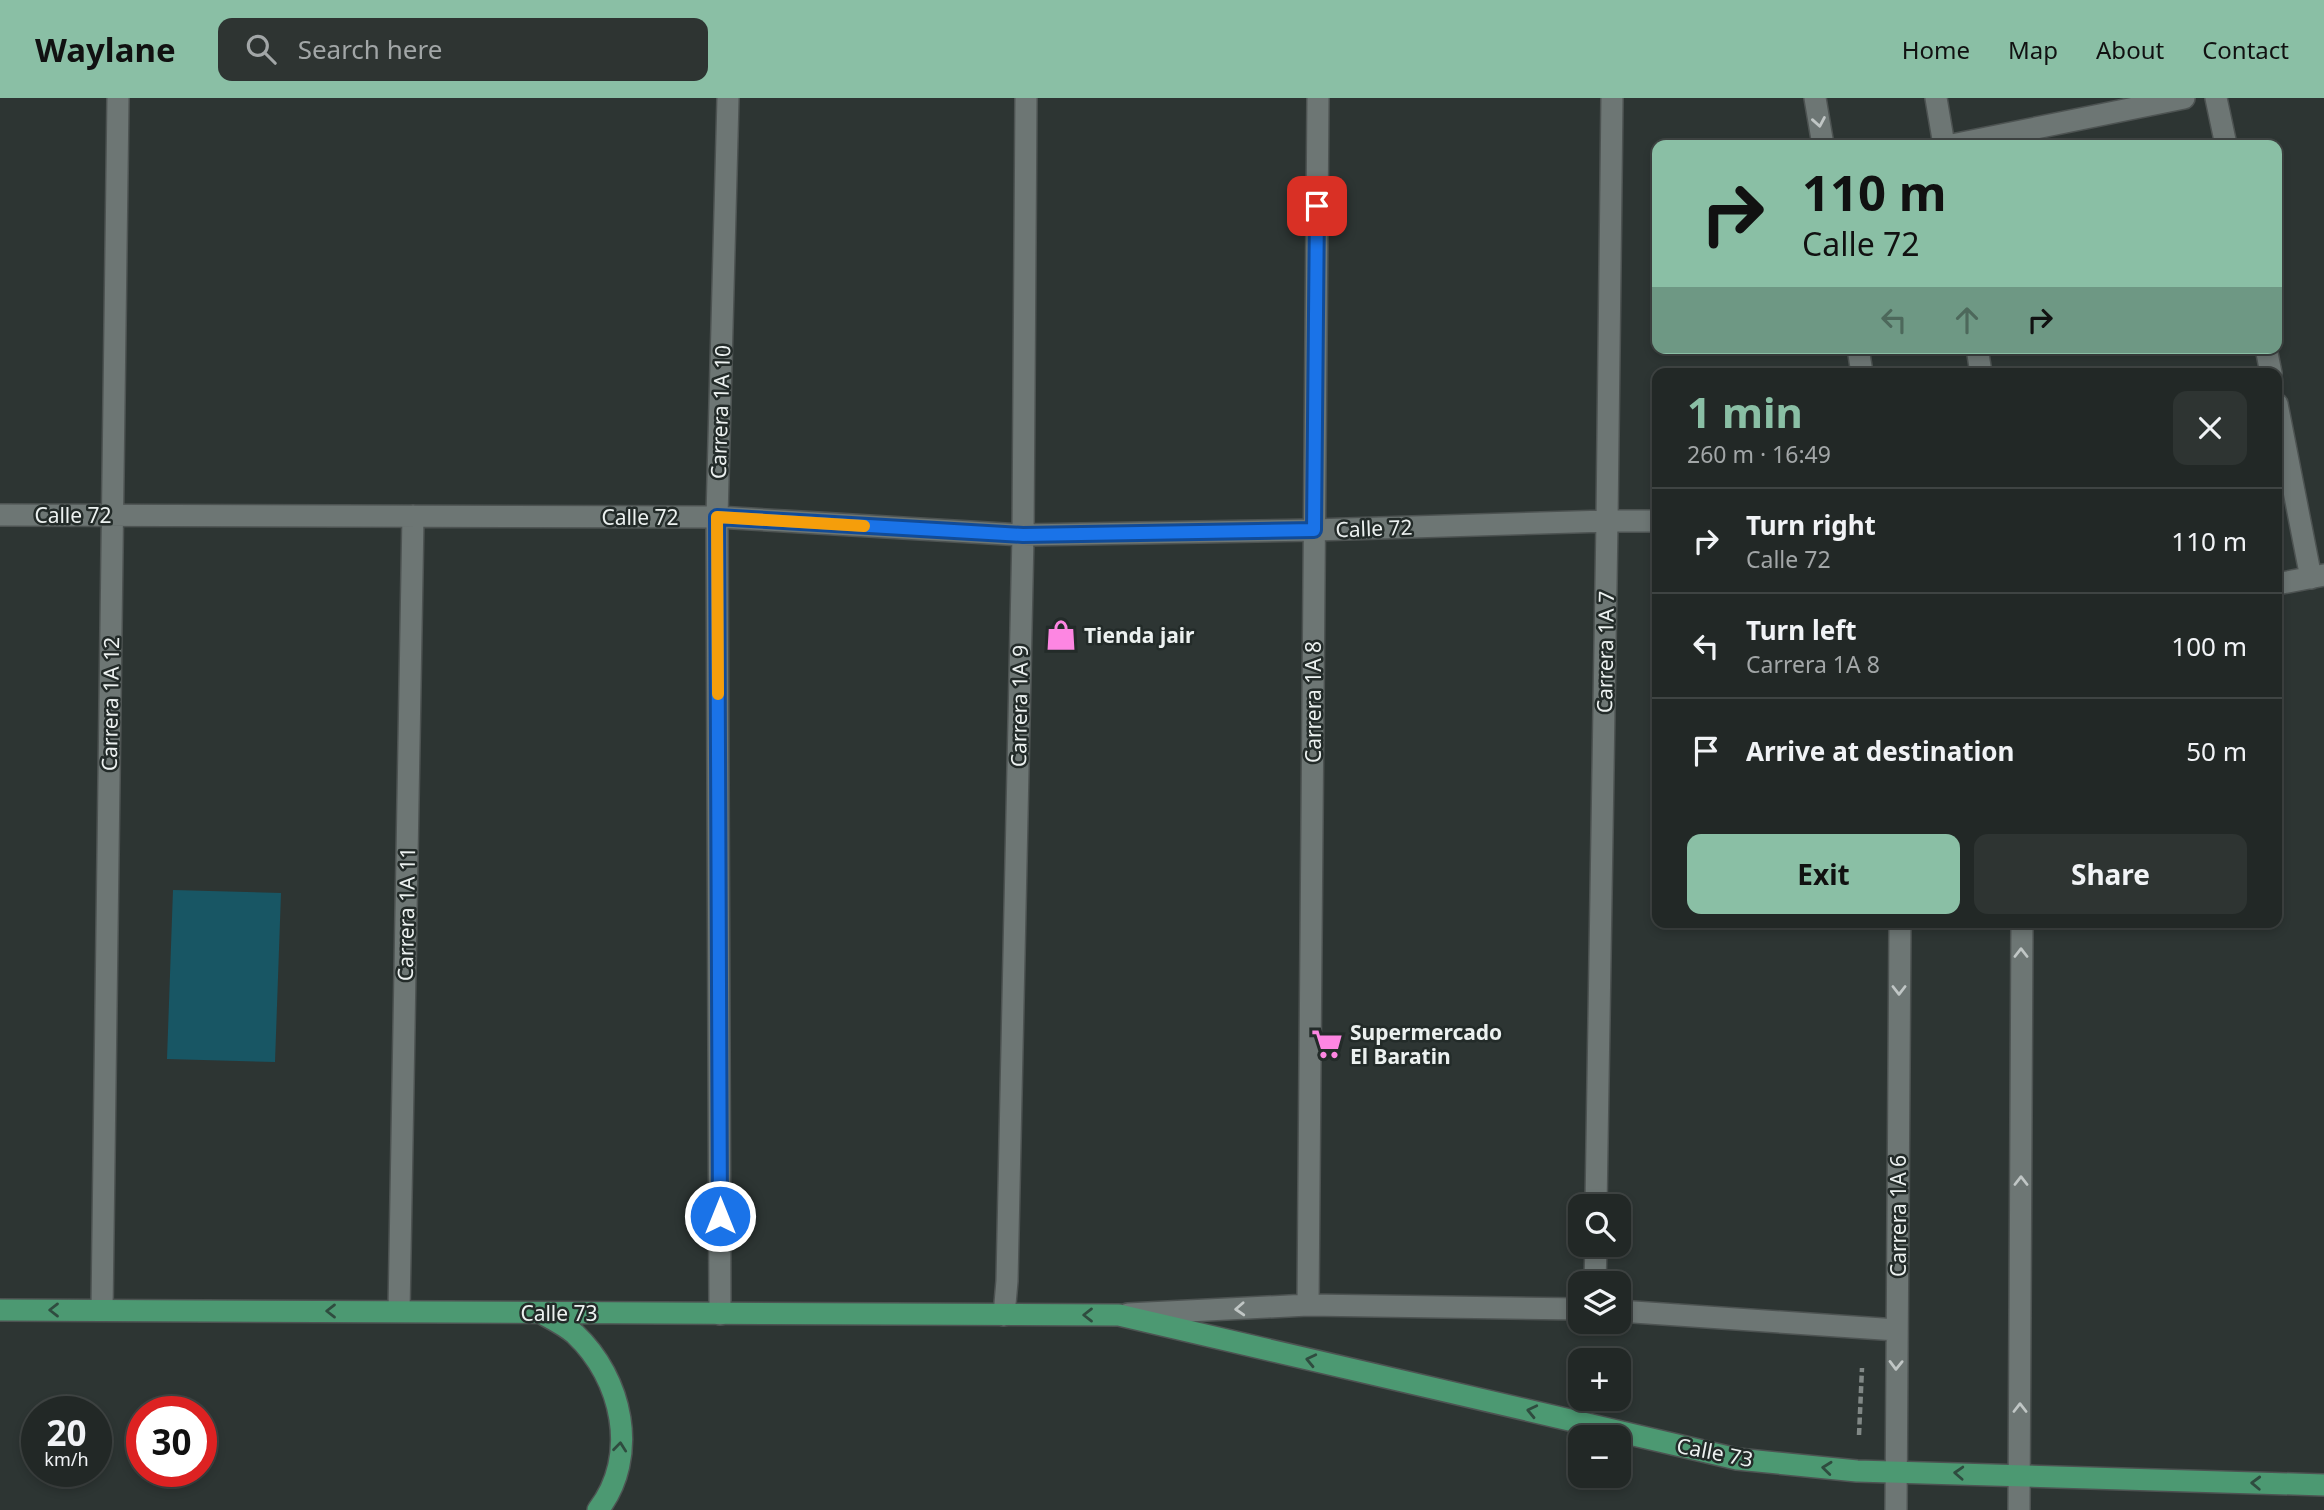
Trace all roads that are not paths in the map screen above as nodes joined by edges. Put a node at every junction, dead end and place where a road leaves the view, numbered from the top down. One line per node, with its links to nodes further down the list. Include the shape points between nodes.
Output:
1 (118, 98): 16 (street, Carrera 1A 12)
2 (728, 98): 18 (street, Carrera 1A 10)
3 (1026, 98): 22 (street, Carrera 1A 9)
4 (1318, 98): 21 (street, Carrera 1A 8)
5 (1612, 98): 19 (street, Carrera 1A 7)
6 (1815, 98): 10 (street, one-way to 10)
7 (1936, 98): 11 (street)
8 (2184, 98): 12 (street)
9 (2216, 98): 13 (street)
10 (1822, 140)
11 (1943, 140)
12 (1977, 140)
13 (2225, 140)
14 (2282, 425): 23 (street)
15 (0, 515): 16 (street, Calle 72)
16 (113, 515): 17 (street, Calle 72); 31 (street, Carrera 1A 12)
17 (413, 516): 18 (street, Calle 72); 32 (street, Carrera 1A 11)
18 (717, 517): 22 (street, Calle 72); 35 (street, Carrera 1A 10)
19 (1608, 521): 20 (street, Calle 72); 21 (street, Calle 72); 27 (street, Carrera 1A 7)
20 (1652, 521)
21 (1314, 530): 22 (street, Calle 72); 28 (street, Carrera 1A 8)
22 (1023, 535): 36 (street, Carrera 1A 9)
23 (2318, 576): 24 (street)
24 (2282, 583)
25 (1900, 928): 38 (street, Carrera 1A 6, one-way to 38)
26 (2022, 928): 40 (street, one-way to 26)
27 (1596, 1194)
28 (1308, 1305): 29 (street, Calle 73); 37 (street, Calle 73, one-way to 37)
29 (1568, 1309)
30 (0, 1310): 31 (main road, Calle 73, one-way to 30)
31 (102, 1310): 32 (main road, Calle 73, one-way to 31)
32 (399, 1311): 34 (main road, Calle 73)
33 (1631, 1312): 38 (street)
34 (542, 1313): 35 (main road, Calle 73); 42 (main road, one-way to 34, via 618,1469 622,1431 615,1394 598,1360 573,1332)
35 (720, 1314): 36 (main road, Calle 73)
36 (1004, 1315): 37 (main road, Calle 73, one-way to 36)
37 (1119, 1315): 39 (main road, Calle 73, one-way to 37, via 1857,1471 1737,1459)
38 (1896, 1329): 39 (street, Carrera 1A 6, one-way to 39)
39 (1895, 1470): 40 (main road, Calle 73, one-way to 39); 43 (street, Carrera 1A 6)
40 (2010, 1476): 41 (main road, Calle 73, one-way to 40); 44 (street)
41 (2324, 1485)
42 (598, 1510)
43 (1896, 1510)
44 (2019, 1510)

